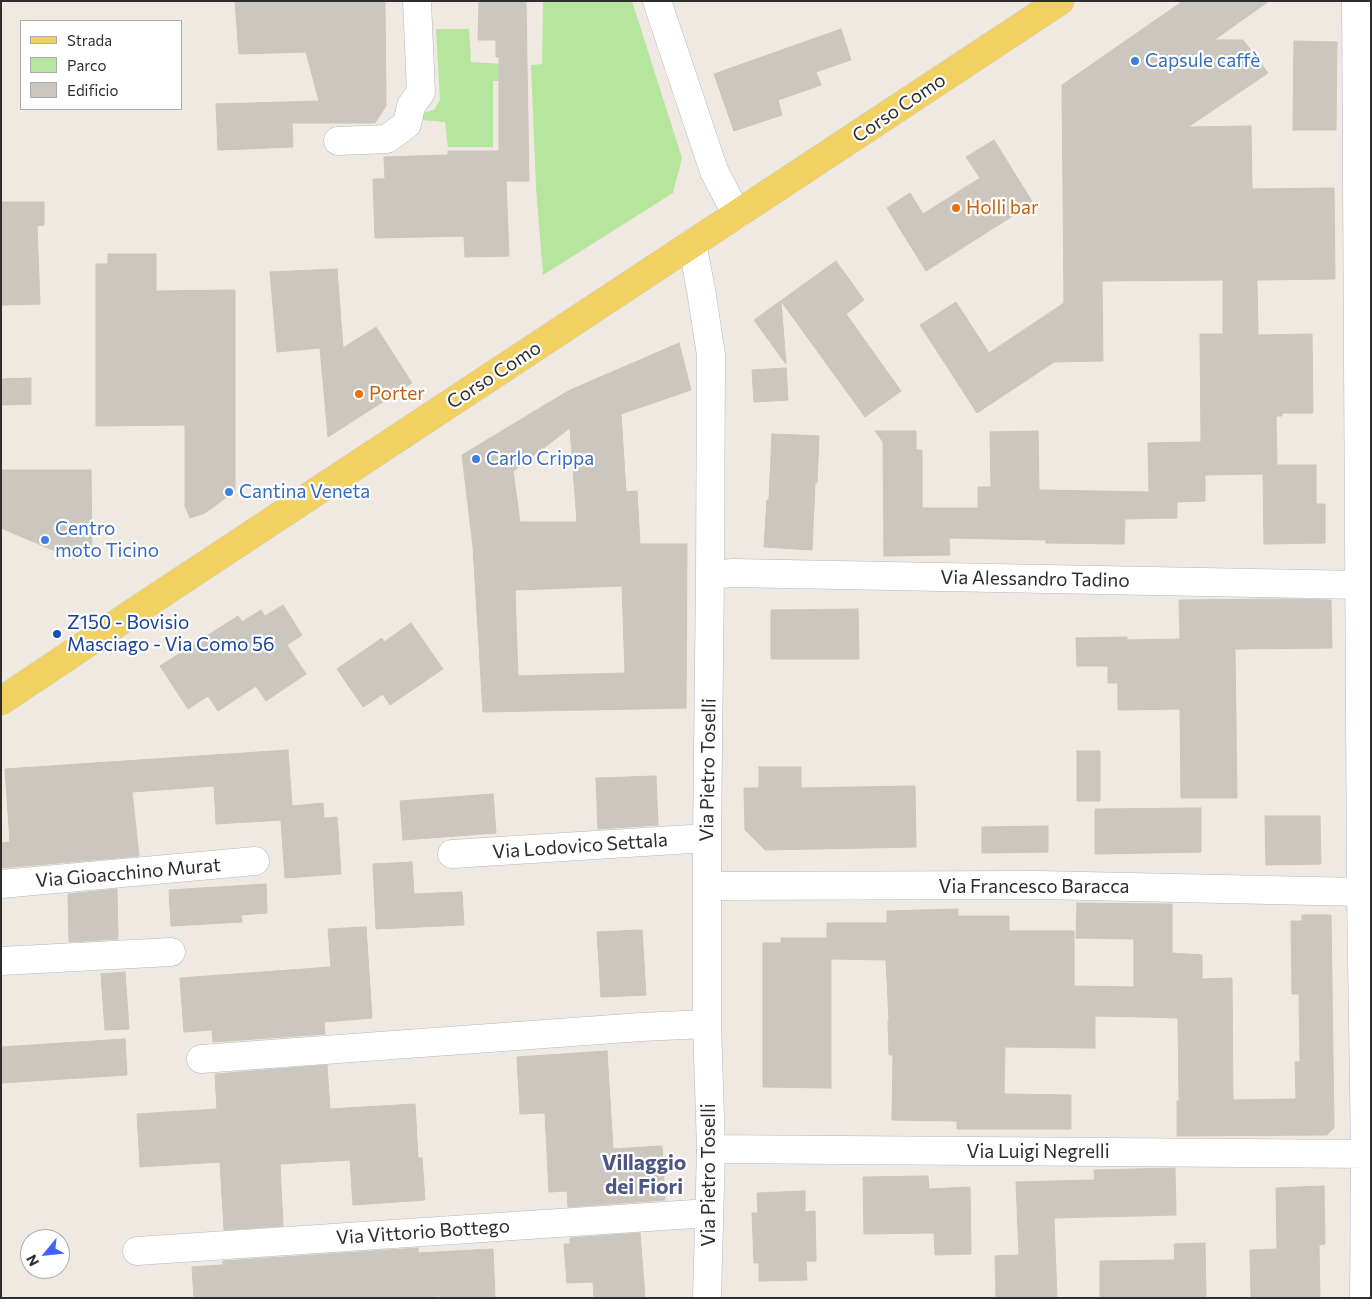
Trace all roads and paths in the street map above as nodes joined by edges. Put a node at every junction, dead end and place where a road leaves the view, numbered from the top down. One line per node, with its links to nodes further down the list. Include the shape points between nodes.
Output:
1 (417, 1): 5 (street, via 422,92 411,106 407,124 386,139)
2 (658, 1): 6 (street, via 714,171)
3 (1060, 1): 6 (main road, Corso Como)
4 (1356, 1): 9 (street)
5 (338, 140)
6 (737, 215): 7 (main road, Corso Como)
7 (692, 244): 8 (street, Via Pietro Toselli, via 711,355); 10 (main road, Corso Como)
8 (710, 574): 9 (street, Via Alessandro Tadino); 11 (street, Via Pietro Toselli)
9 (1360, 585): 16 (street)
10 (1, 701)
11 (707, 838): 12 (street, Via Lodovico Settala); 15 (street, Via Pietro Toselli)
12 (452, 854)
13 (255, 861): 14 (street, Via Gioacchino Murat)
14 (1, 884)
15 (708, 886): 16 (street, Via Francesco Baracca, via 1038,885); 19 (street, Via Pietro Toselli)
16 (1361, 892): 22 (street)
17 (171, 952): 18 (street)
18 (1, 961)
19 (707, 1024): 20 (street); 21 (street, Via Pietro Toselli)
20 (201, 1059)
21 (711, 1149): 22 (street, Via Luigi Negrelli); 23 (street, Via Pietro Toselli)
22 (1368, 1154): 26 (street)
23 (709, 1212): 24 (street, Via Vittorio Bottego); 25 (street, Via Pietro Toselli)
24 (137, 1251)
25 (707, 1298)
26 (1364, 1298)

